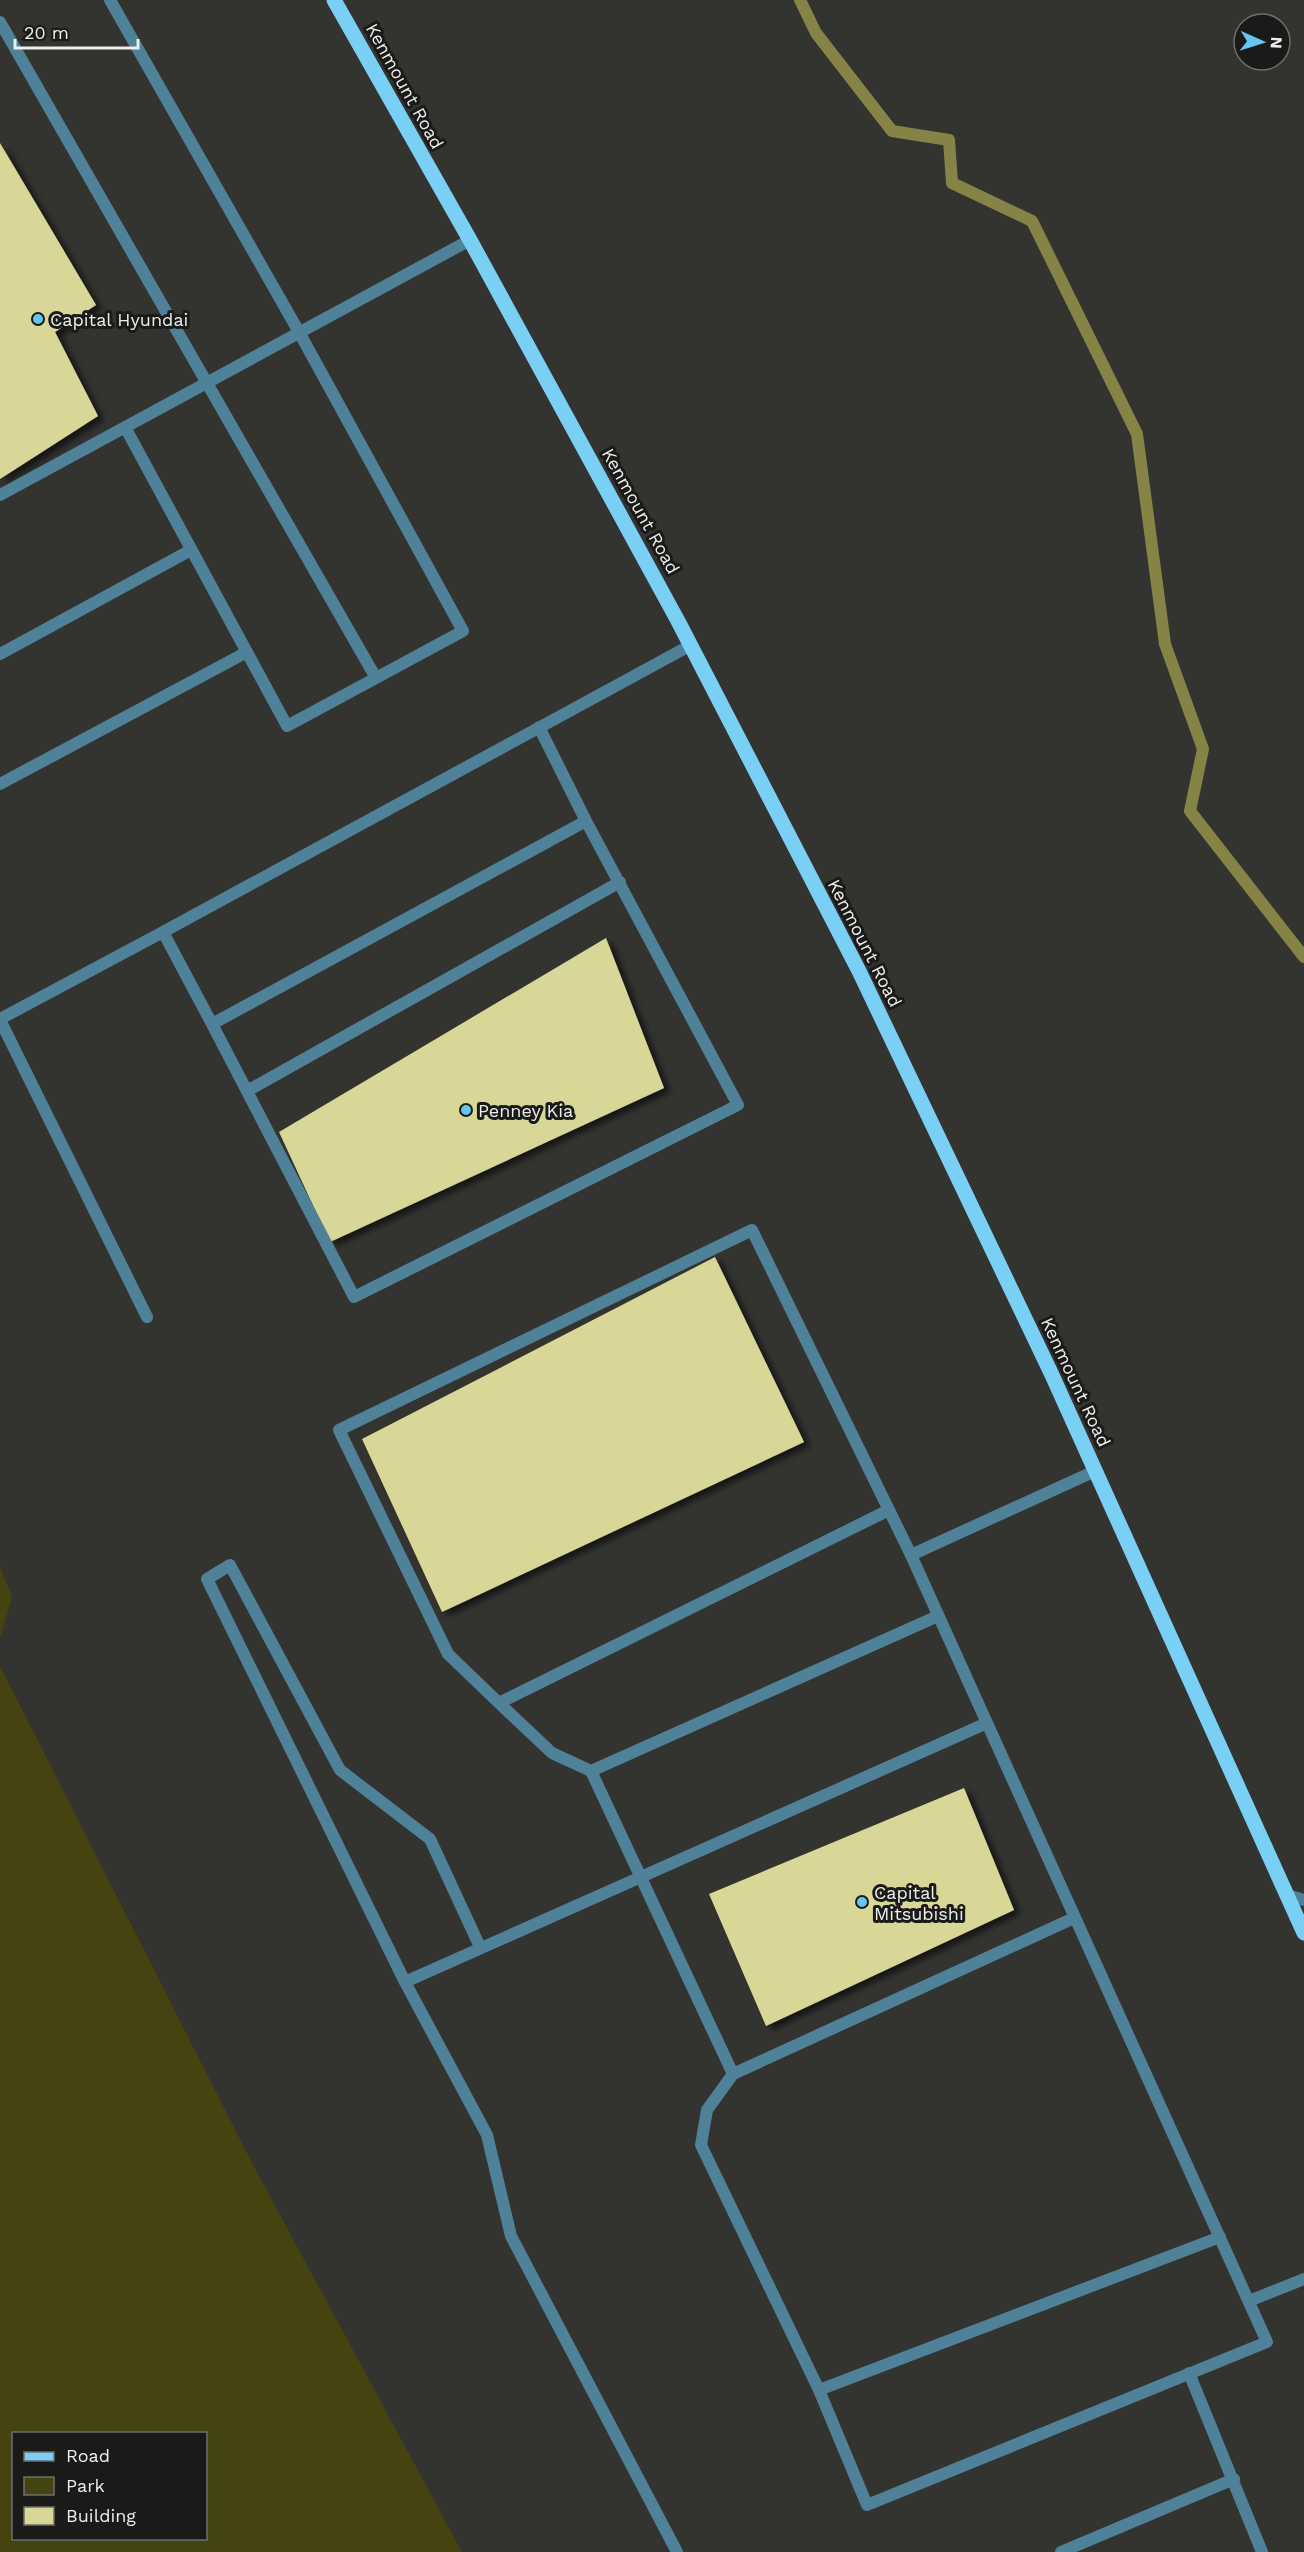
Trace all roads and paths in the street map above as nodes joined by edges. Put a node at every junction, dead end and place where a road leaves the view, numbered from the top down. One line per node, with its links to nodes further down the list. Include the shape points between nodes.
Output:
1 (110, 0): 5 (lane)
2 (334, 0): 4 (main road, Kenmount Road)
3 (0, 22): 6 (lane)
4 (470, 240): 5 (lane); 10 (main road, Kenmount Road)
5 (299, 332): 6 (lane); 13 (lane, via 463,631)
6 (206, 383): 7 (lane); 13 (lane)
7 (125, 427): 8 (lane); 9 (lane)
8 (0, 495)
9 (191, 550): 11 (lane); 12 (lane)
10 (691, 645): 14 (lane); 23 (main road, Kenmount Road, via 859,971)
11 (247, 652): 13 (lane, via 287,726); 15 (lane)
12 (0, 654)
13 (376, 678)
14 (539, 727): 16 (lane); 18 (lane)
15 (0, 784)
16 (586, 821): 17 (lane); 20 (lane)
17 (620, 882): 21 (lane); 21 (lane, via 738,1105 354,1297)
18 (163, 932): 19 (lane); 20 (lane)
19 (0, 1020): 22 (lane)
20 (212, 1024): 21 (lane)
21 (247, 1091)
22 (147, 1317)
23 (1095, 1471): 25 (lane); 31 (main road, Kenmount Road)
24 (889, 1510): 25 (lane); 27 (lane); 27 (lane, via 752,1230 339,1430 448,1654)
25 (911, 1555): 26 (lane)
26 (938, 1616): 28 (lane); 29 (lane)
27 (499, 1703): 29 (lane, via 552,1753)
28 (987, 1723): 30 (lane); 33 (lane)
29 (591, 1771): 30 (lane)
30 (639, 1877): 35 (lane); 37 (lane)
31 (1287, 1895): 32 (lane); 34 (main road, Kenmount Road)
32 (1304, 1900)
33 (1074, 1918): 37 (lane); 38 (lane)
34 (1304, 1933)
35 (480, 1947): 36 (lane); 36 (lane, via 430,1839 340,1770 230,1565 207,1578)
36 (405, 1982): 44 (lane, via 487,2135 511,2235)
37 (733, 2074): 42 (lane, via 707,2110 701,2145)
38 (1220, 2237): 40 (lane); 42 (lane)
39 (1304, 2279): 40 (lane)
40 (1249, 2301): 41 (lane, via 1267,2342)
41 (1190, 2373): 42 (lane, via 867,2505); 43 (lane)
42 (819, 2390)
43 (1234, 2479): 45 (lane); 46 (lane)
44 (677, 2552)
45 (1061, 2552)
46 (1262, 2552)

